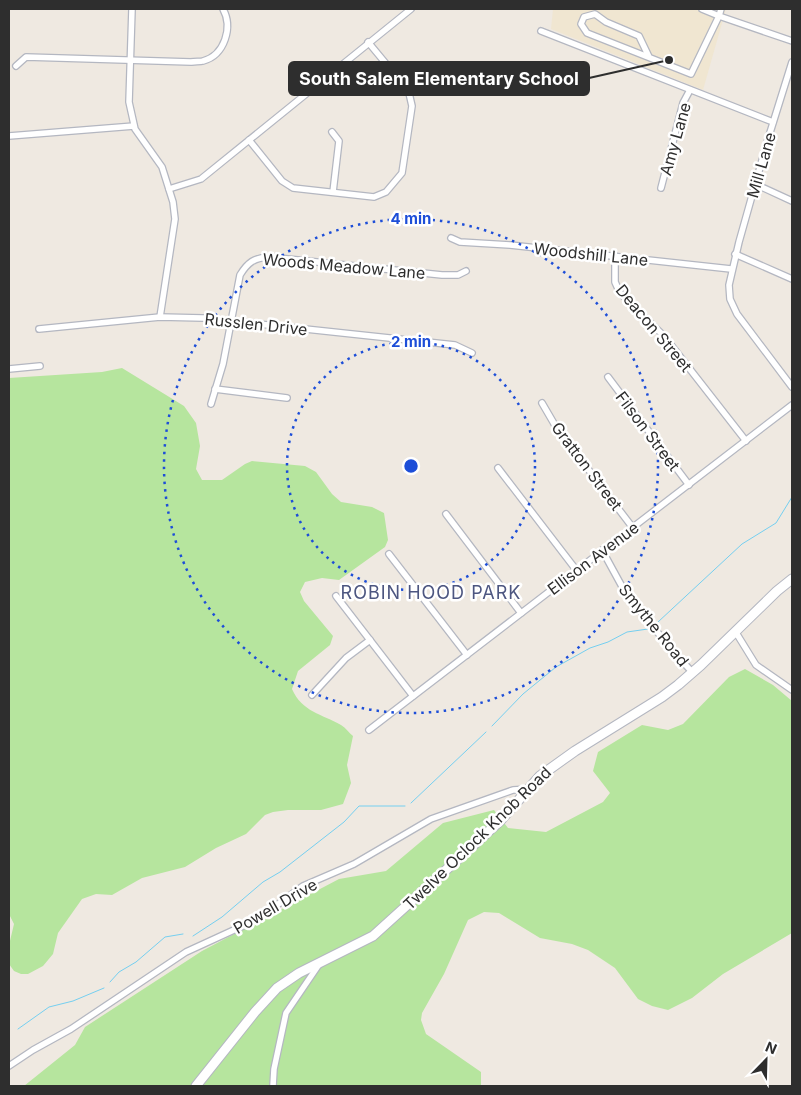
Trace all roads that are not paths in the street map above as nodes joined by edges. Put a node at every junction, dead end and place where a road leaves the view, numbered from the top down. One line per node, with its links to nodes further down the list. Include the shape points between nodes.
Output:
1 (132, 9): 11 (street)
2 (222, 9): 11 (street, via 226,14 227,36 215,55 191,62)
3 (411, 9): 9 (street)
4 (702, 9): 6 (street)
5 (721, 9): 6 (street)
6 (719, 16): 8 (street); 10 (street, via 691,74)
7 (541, 31): 14 (street, Amy Lane)
8 (792, 41)
9 (368, 42): 19 (street); 23 (street, via 409,93 412,106 402,173 386,192 374,196)
10 (649, 57): 10 (street, via 587,33 581,24 584,17 595,14 639,36)
11 (130, 59): 13 (street, via 26,57); 16 (street, via 129,102)
12 (792, 62): 15 (street, Mill Lane)
13 (16, 66)
14 (690, 90): 15 (street, Amy Lane); 21 (street, Amy Lane, via 683,103)
15 (773, 122): 20 (street, Mill Lane)
16 (134, 126): 18 (street); 22 (street, via 162,167)
17 (332, 132): 23 (street, via 339,141)
18 (9, 136)
19 (249, 140): 22 (street, via 201,179); 23 (street, via 282,181 293,188)
20 (755, 184): 24 (street); 26 (street, Mill Lane)
21 (661, 188)
22 (169, 189): 31 (street, via 175,220)
23 (333, 192)
24 (792, 201)
25 (451, 238): 27 (street, Woodshill Lane, via 460,242)
26 (736, 254): 28 (street, Mill Lane); 30 (street)
27 (615, 256): 28 (street, Woodshill Lane); 44 (street, Deacon Street, via 615,282 620,293 664,336)
28 (731, 269): 38 (street, Mill Lane, via 729,292 737,314)
29 (466, 271): 32 (street, Woods Meadow Lane, via 458,276 442,275 260,257 249,262 240,274)
30 (792, 279)
31 (160, 317): 32 (street, Russlen Drive); 33 (street, Russlen Drive)
32 (232, 321): 34 (street, Russlen Drive, via 455,345); 39 (street, Woods Meadow Lane)
33 (39, 329)
34 (472, 352)
35 (40, 366): 36 (street)
36 (9, 369)
37 (608, 377): 46 (street, Filson Street)
38 (792, 387)
39 (215, 389): 40 (street); 42 (street, Woods Meadow Lane)
40 (287, 398)
41 (542, 403): 48 (street, Gratton Street, via 556,427)
42 (211, 404)
43 (792, 405): 44 (street, Ellison Avenue)
44 (746, 441): 46 (street, Ellison Avenue)
45 (498, 468): 51 (street)
46 (690, 484): 48 (street, Ellison Avenue)
47 (446, 514): 54 (street)
48 (633, 528): 49 (street, Ellison Avenue)
49 (602, 550): 51 (street, Ellison Avenue); 58 (street, Smythe Road, via 625,592)
50 (389, 554): 57 (street)
51 (577, 571): 54 (street, Ellison Avenue)
52 (792, 579): 55 (street, Twelve Oclock Knob Road)
53 (336, 596): 56 (street)
54 (521, 613): 57 (street, Ellison Avenue)
55 (735, 631): 58 (street, Twelve Oclock Knob Road); 59 (street, via 756,665)
56 (370, 640): 60 (street, via 346,658); 61 (street)
57 (467, 655): 61 (street, Ellison Avenue)
58 (692, 673): 63 (street, Twelve Oclock Knob Road, via 662,697 549,768)
59 (792, 690)
60 (312, 694)
61 (413, 696): 62 (street, Ellison Avenue)
62 (369, 730)
63 (528, 789): 64 (street, Twelve Oclock Knob Road, via 499,822 373,936); 65 (street, Powell Drive, via 513,790 432,819 354,864 303,886 246,924 186,952)
64 (321, 961): 66 (street, Twelve Oclock Knob Road, via 269,995); 67 (street, via 320,967 286,1013 274,1069)
65 (9, 1066)
66 (196, 1086)
67 (274, 1086)

